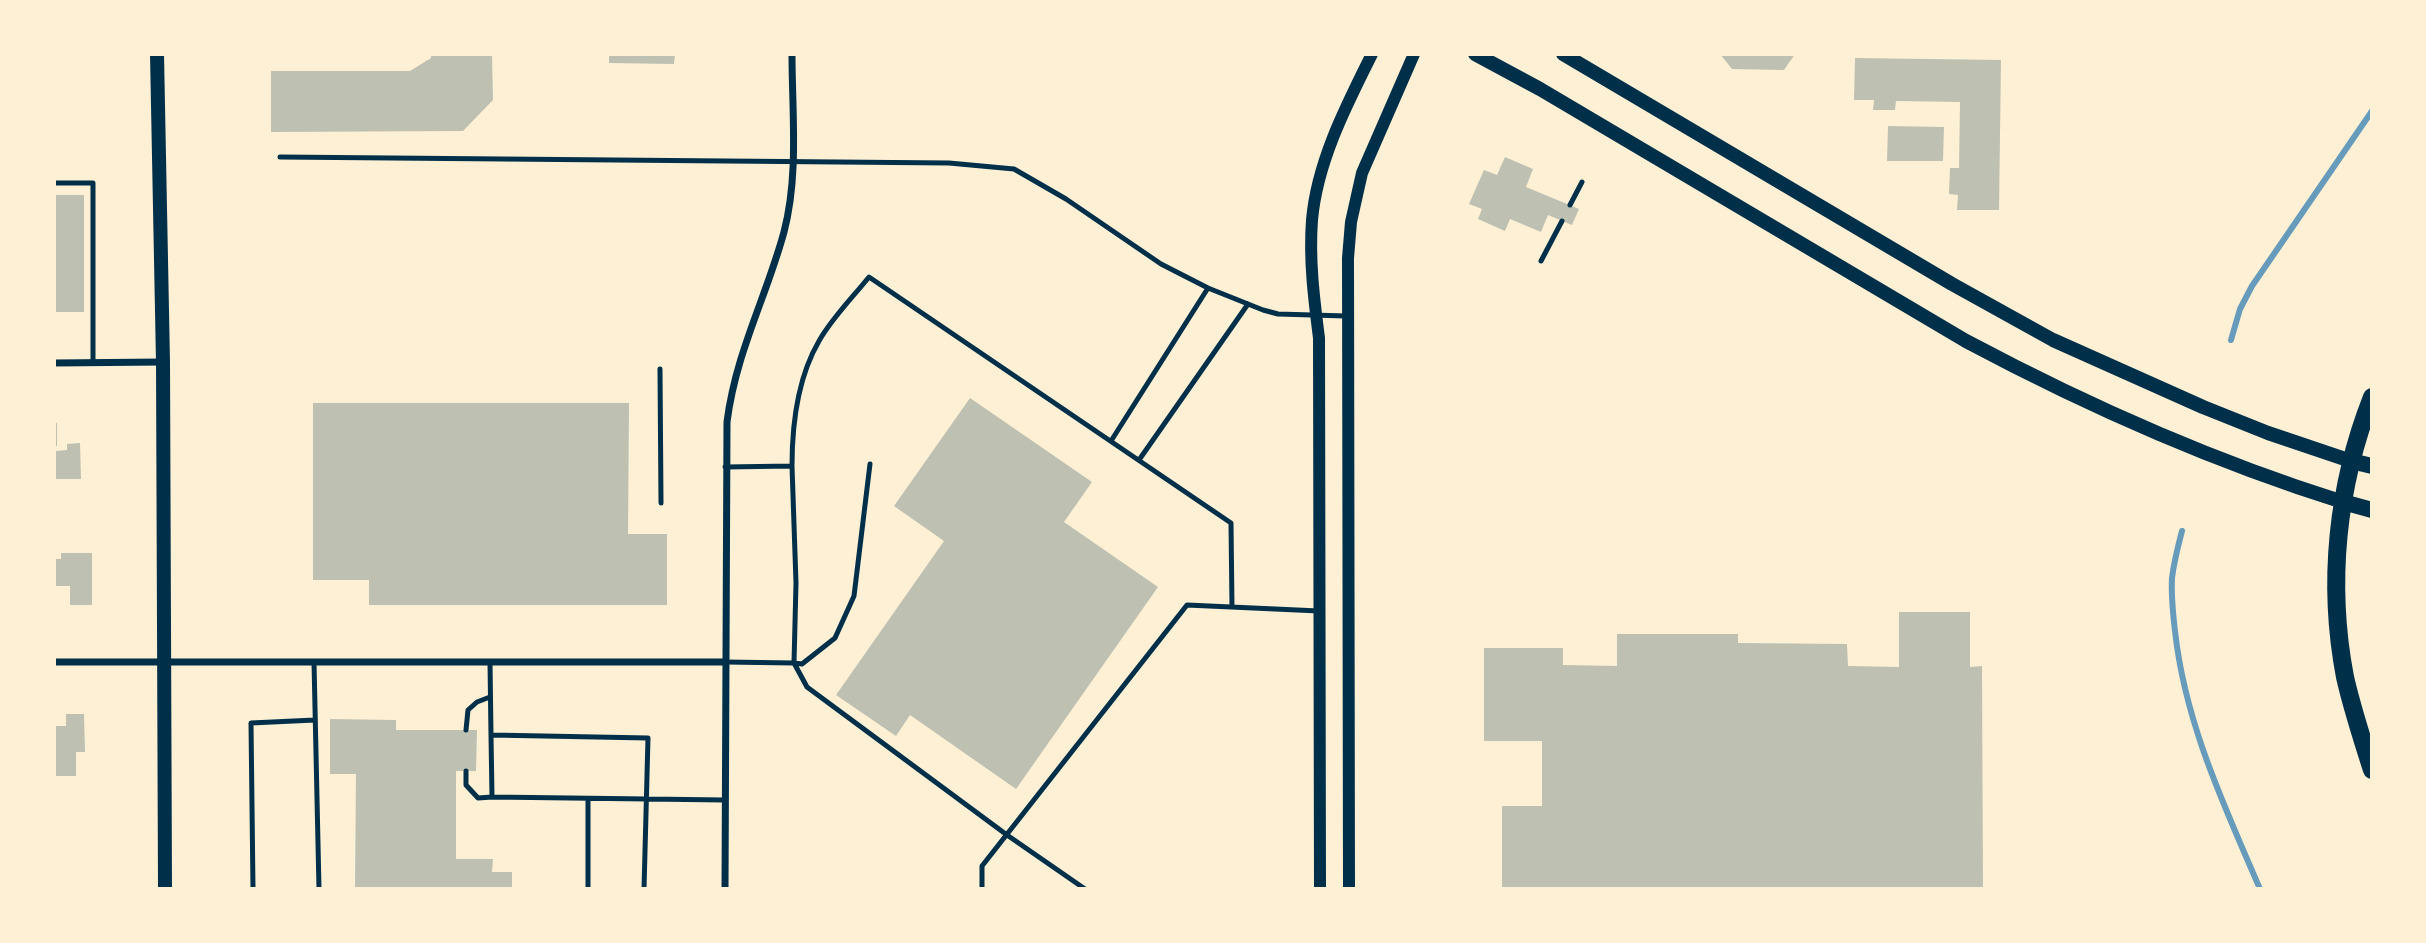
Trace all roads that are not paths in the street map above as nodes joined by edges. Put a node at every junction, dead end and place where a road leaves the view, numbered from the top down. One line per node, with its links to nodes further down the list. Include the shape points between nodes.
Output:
1 (157, 54): 18 (main road)
2 (792, 54): 8 (street)
3 (1372, 54): 16 (street, via 1337,128 1318,188 1311,242)
4 (1414, 54): 17 (street, via 1355,195 1348,258)
5 (1475, 54): 30 (main road, via 2027,374 2205,454)
6 (1563, 54): 25 (main road, via 2053,340 2216,412)
7 (280, 158): 8 (lane)
8 (792, 163): 14 (lane, via 949,163 1014,169 1161,264); 29 (street, via 784,232 730,394)
9 (1582, 182): 11 (lane)
10 (54, 183): 20 (lane, via 93,183)
11 (1570, 205)
12 (1562, 221): 13 (lane)
13 (1541, 261)
14 (1208, 288): 15 (lane); 23 (lane)
15 (1248, 304): 16 (lane, via 1278,314); 24 (lane)
16 (1316, 316): 17 (lane); 34 (street)
17 (1349, 316): 61 (street)
18 (163, 362): 20 (street); 38 (main road)
19 (54, 363): 20 (street)
20 (93, 363)
21 (660, 369): 31 (lane)
22 (2372, 397): 25 (highway)
23 (1111, 441): 24 (lane); 27 (lane, via 869,277 819,340 806,371 792,436)
24 (1139, 460): 33 (lane, via 1231,523)
25 (2351, 461): 28 (main road); 30 (highway)
26 (870, 464): 40 (lane, via 854,596 835,638 802,664)
27 (792, 466): 29 (lane); 40 (lane)
28 (2372, 466)
29 (725, 467): 37 (street)
30 (2343, 502): 32 (main road); 45 (highway, via 2337,561 2340,645)
31 (661, 503)
32 (2372, 510)
33 (1233, 607): 34 (lane); 51 (lane, via 1187,605)
34 (1320, 611): 60 (street)
35 (54, 662): 38 (street)
36 (489, 662): 37 (street); 39 (street); 41 (lane)
37 (725, 662): 40 (lane); 50 (street)
38 (166, 663): 39 (street); 52 (main road)
39 (314, 663): 42 (lane)
40 (794, 663): 51 (lane, via 807,687)
41 (490, 697): 43 (lane, via 468,710); 44 (lane)
42 (315, 720): 53 (lane, via 251,723); 54 (lane)
43 (466, 730)
44 (491, 735): 47 (lane); 49 (lane, via 648,738)
45 (2372, 770)
46 (466, 771): 47 (lane, via 466,785 478,798)
47 (492, 797): 48 (lane)
48 (588, 799): 49 (lane); 55 (lane)
49 (646, 800): 50 (lane); 56 (lane)
50 (725, 800): 57 (street)
51 (1007, 835): 58 (lane, via 982,866); 59 (lane)
52 (165, 889)
53 (253, 889)
54 (319, 889)
55 (588, 889)
56 (644, 889)
57 (725, 889)
58 (982, 889)
59 (1085, 889)
60 (1320, 889)
61 (1349, 889)

